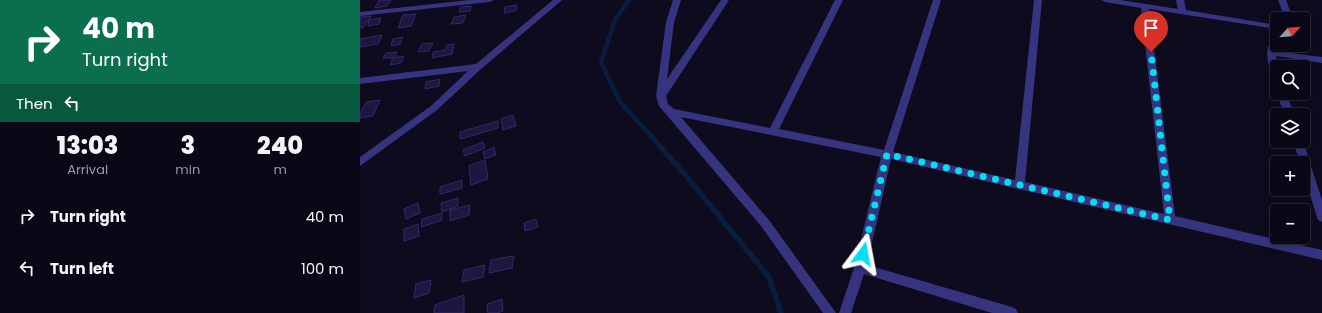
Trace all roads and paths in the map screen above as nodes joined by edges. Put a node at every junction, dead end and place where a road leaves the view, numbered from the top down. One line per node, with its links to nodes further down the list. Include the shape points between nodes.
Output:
1 (490, 0): 14 (street)
2 (558, 0): 19 (street)
3 (677, 0): 21 (street, via 670,22)
4 (725, 0): 21 (street)
5 (839, 0): 23 (street)
6 (938, 0): 25 (street)
7 (1038, 0): 27 (street)
8 (1105, 0): 11 (street)
9 (1180, 0): 12 (street)
10 (1282, 0): 13 (street)
11 (1145, 6): 12 (street); 29 (street)
12 (1183, 12): 15 (street)
13 (1286, 12)
14 (360, 14)
15 (1270, 26)
16 (1271, 53): 17 (street); 18 (street)
17 (1273, 60)
18 (1322, 60)
19 (478, 67): 20 (street); 26 (street, via 434,108)
20 (360, 82)
21 (661, 96): 22 (street, via 664,106)
22 (671, 112): 23 (street); 32 (street, via 765,223)
23 (773, 131): 25 (street)
24 (1300, 148): 28 (street)
25 (887, 154): 27 (street); 31 (street)
26 (360, 162)
27 (1020, 185): 29 (street)
28 (1322, 217)
29 (1170, 220): 30 (street)
30 (1322, 255)
31 (860, 268): 33 (street); 34 (street)
32 (830, 313)
33 (845, 313)
34 (1012, 313)

